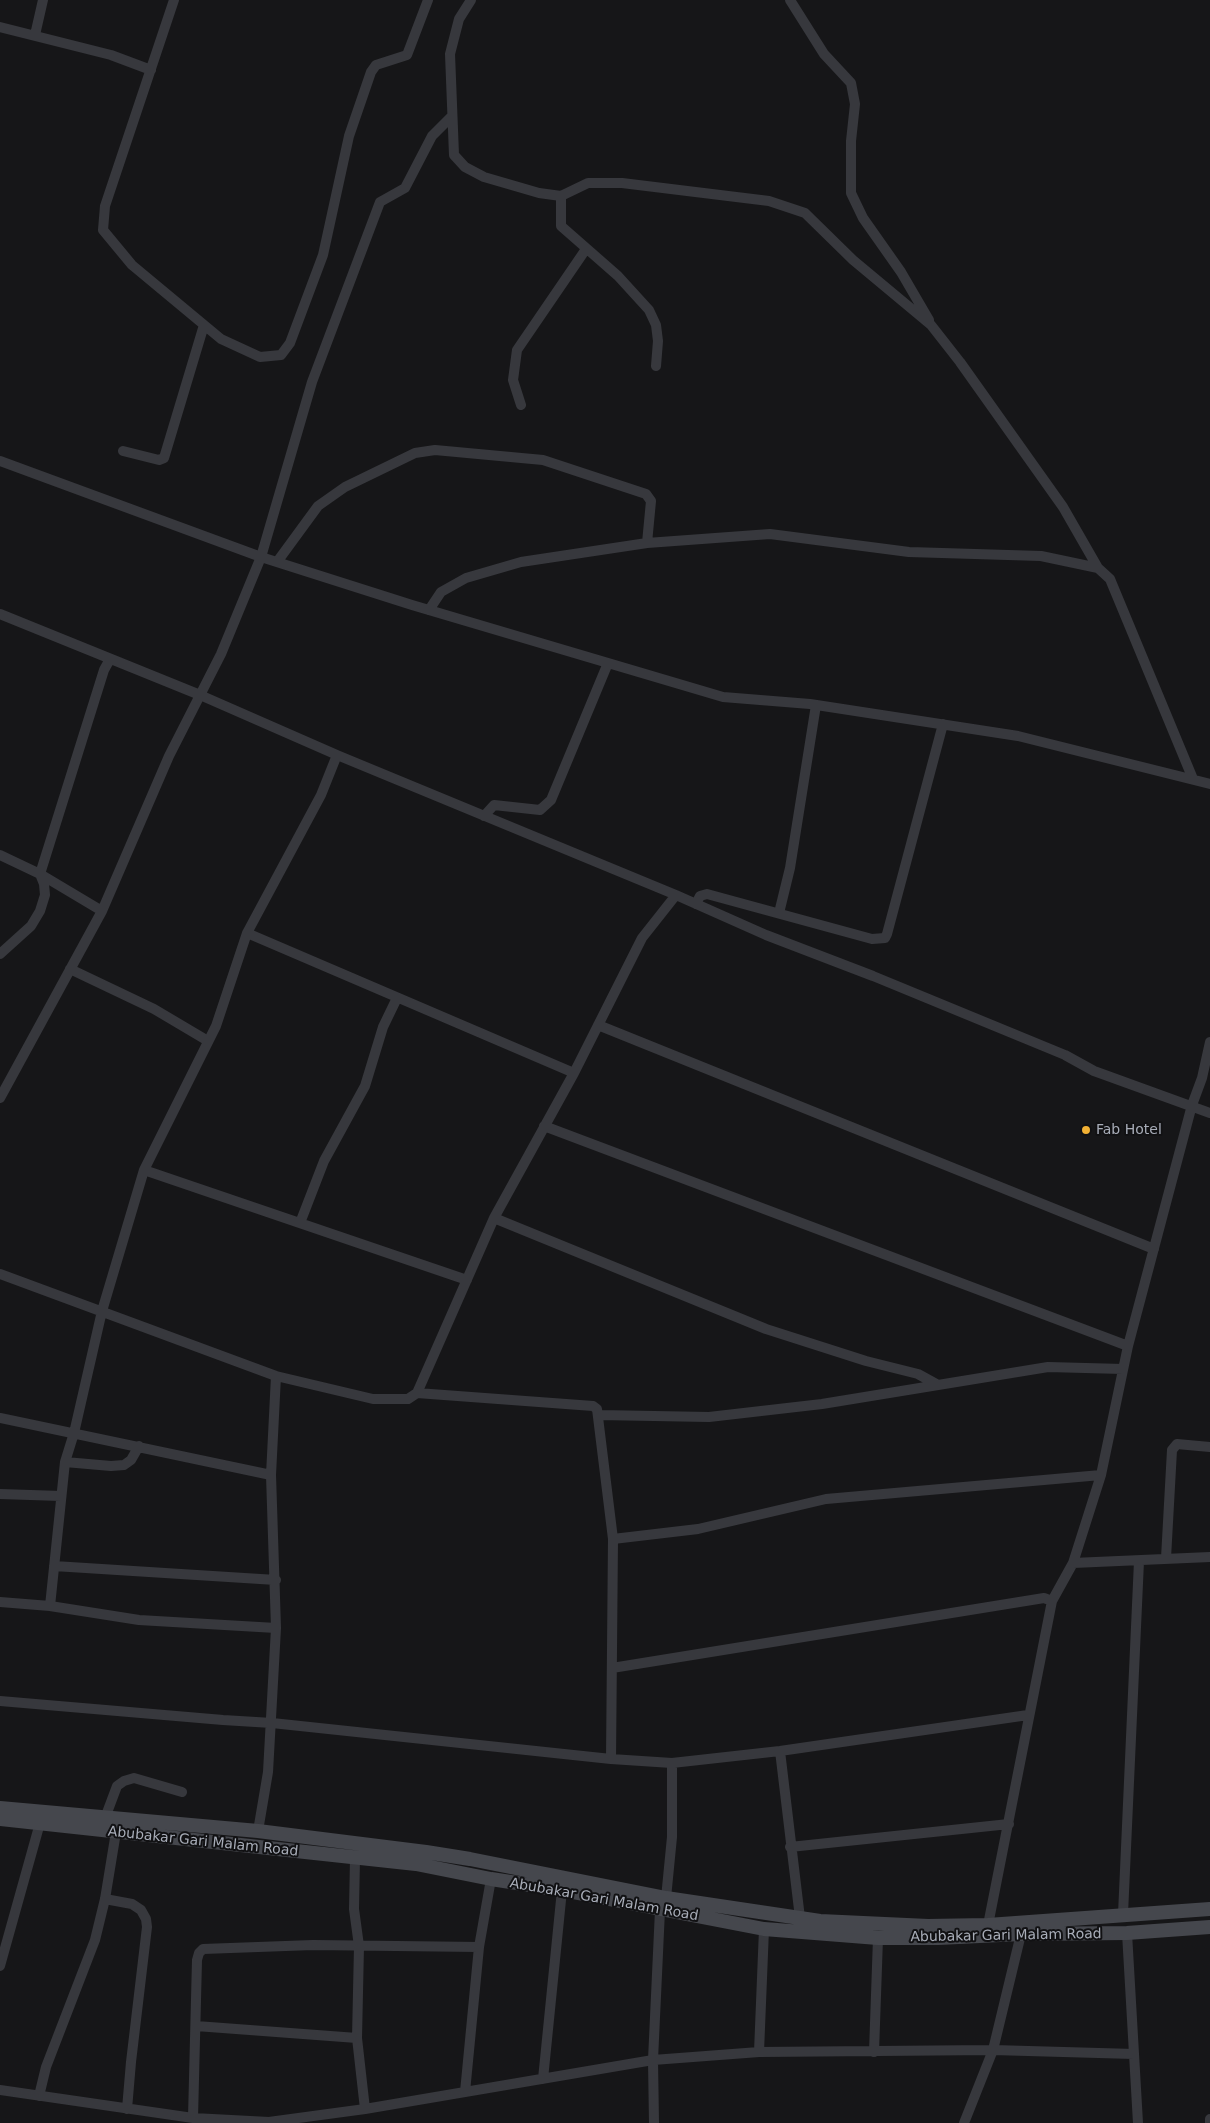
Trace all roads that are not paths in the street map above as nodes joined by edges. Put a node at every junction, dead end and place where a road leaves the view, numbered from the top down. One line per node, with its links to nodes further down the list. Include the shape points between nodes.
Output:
1 (43, 0): 7 (street)
2 (174, 0): 8 (street)
3 (428, 0): 12 (street, via 408,55 376,65 371,72 349,136 323,255 290,343 281,355 260,357 221,338)
4 (472, 0): 9 (street, via 459,19 450,54)
5 (790, 0): 13 (street, via 824,54 851,83 855,104 851,193 862,218 901,272)
6 (0, 27): 7 (street)
7 (35, 35): 8 (street, via 111,55)
8 (151, 70): 12 (street, via 106,206 104,230 132,265)
9 (452, 116): 10 (street, via 454,155 465,167 484,177); 19 (street, via 432,136 405,188 380,202 312,382)
10 (561, 196): 11 (street, via 561,226); 13 (street, via 588,183 622,182 769,201 805,213 853,260)
11 (586, 249): 14 (street, via 618,276 649,310 656,325); 15 (street, via 517,350 513,380)
12 (204, 325): 16 (street, via 164,458 159,460)
13 (932, 325): 21 (street, via 1063,507)
14 (656, 366)
15 (521, 405)
16 (124, 450)
17 (0, 461): 19 (street)
18 (646, 543): 20 (street, via 651,501 646,494 543,460 435,450 415,453 345,487 318,506); 21 (street, via 770,534 909,552 1041,556); 22 (street, via 521,562 466,578 441,592)
19 (261, 557): 20 (street); 26 (street, via 222,654)
20 (277, 562): 22 (street)
21 (1098, 568): 30 (street, via 1110,579)
22 (429, 610): 25 (street)
23 (0, 614): 24 (street)
24 (110, 659): 26 (street); 34 (street)
25 (608, 663): 27 (street, via 723,697); 32 (street, via 545,808 494,805)
26 (200, 695): 29 (street); 37 (street, via 169,756)
27 (816, 705): 28 (street); 38 (street, via 790,868)
28 (943, 724): 30 (street, via 1018,736); 38 (street, via 885,938 872,939)
29 (338, 755): 32 (street); 39 (street, via 321,795)
30 (1193, 779): 31 (street)
31 (1210, 784)
32 (484, 816): 35 (street)
33 (0, 855): 34 (street)
34 (40, 874): 37 (street); 40 (street, via 45,894 40,911 30,926)
35 (676, 895): 36 (street); 43 (street, via 642,938)
36 (696, 904): 38 (street, via 700,896 707,894); 48 (street, via 1065,1055 1094,1071)
37 (102, 911): 41 (street)
38 (779, 913)
39 (247, 933): 42 (street); 44 (street)
40 (0, 954)
41 (70, 969): 44 (street, via 154,1009); 47 (street)
42 (397, 998): 46 (street); 53 (street, via 383,1027 365,1086 324,1161)
43 (598, 1025): 46 (street); 54 (street)
44 (208, 1041): 51 (street)
45 (1210, 1042): 48 (street)
46 (574, 1073): 50 (street)
47 (0, 1098)
48 (1192, 1106): 49 (street); 54 (street)
49 (1210, 1113)
50 (544, 1126): 52 (street); 58 (street)
51 (144, 1170): 53 (street); 57 (street)
52 (494, 1218): 56 (street); 61 (street, via 766,1329 918,1374)
53 (300, 1223): 56 (street)
54 (1154, 1249): 58 (street)
55 (0, 1274): 57 (street)
56 (467, 1280): 62 (street)
57 (102, 1311): 60 (street); 65 (street)
58 (1128, 1346): 59 (street)
59 (1123, 1370): 61 (street, via 1048,1367); 70 (street)
60 (276, 1376): 62 (street, via 372,1399 408,1398); 69 (street)
61 (938, 1385): 63 (street, via 822,1404 709,1417)
62 (417, 1393): 63 (street, via 593,1406)
63 (599, 1415): 73 (street)
64 (0, 1418): 65 (street)
65 (74, 1433): 66 (street); 68 (street)
66 (139, 1446): 68 (street, via 124,1465); 69 (street)
67 (1210, 1447): 75 (street, via 1177,1444 1172,1450)
68 (65, 1462): 72 (street)
69 (271, 1474): 79 (street)
70 (1101, 1476): 73 (street, via 826,1500 698,1529); 77 (street)
71 (0, 1494): 72 (street)
72 (61, 1496): 78 (street)
73 (613, 1539): 84 (street)
74 (1210, 1557): 75 (street)
75 (1166, 1558): 76 (street)
76 (1139, 1561): 77 (street); 107 (street)
77 (1073, 1563): 80 (street)
78 (54, 1566): 79 (street); 82 (street)
79 (276, 1580): 83 (street)
80 (1052, 1601): 84 (street, via 1044,1598); 86 (street)
81 (0, 1602): 82 (street)
82 (50, 1606): 83 (street, via 139,1620)
83 (276, 1628): 87 (street)
84 (612, 1668): 89 (street)
85 (0, 1701): 87 (street)
86 (1028, 1715): 88 (street); 96 (street)
87 (272, 1723): 89 (street); 97 (street)
88 (780, 1751): 90 (street); 99 (street)
89 (611, 1759): 90 (street)
90 (672, 1764): 103 (street, via 672,1836)
91 (182, 1792): 93 (street, via 134,1778 124,1781 117,1786)
92 (0, 1808): 93 (street)
93 (105, 1818): 97 (street)
94 (0, 1819): 95 (street, Abubakar Gari Malam Road)
95 (40, 1823): 98 (street, Abubakar Gari Malam Road); 117 (street)
96 (1009, 1824): 99 (street); 109 (street)
97 (258, 1831): 103 (street, via 470,1859)
98 (116, 1832): 100 (street, Abubakar Gari Malam Road); 104 (street)
99 (790, 1847): 108 (street)
100 (355, 1859): 101 (street, Abubakar Gari Malam Road, via 416,1864); 115 (street, via 354,1910)
101 (491, 1879): 102 (street, Abubakar Gari Malam Road); 116 (street)
102 (562, 1890): 106 (street, Abubakar Gari Malam Road); 125 (street)
103 (666, 1898): 106 (street); 108 (street)
104 (105, 1899): 128 (street, via 95,1940 46,2067); 129 (street, via 132,1904 141,1910 147,1927)
105 (1210, 1909): 107 (street)
106 (660, 1910): 111 (street, Abubakar Gari Malam Road); 124 (street)
107 (1123, 1914): 109 (street)
108 (800, 1918): 109 (street, via 880,1924)
109 (988, 1925)
110 (1210, 1927): 112 (street, Abubakar Gari Malam Road)
111 (764, 1929): 114 (street, Abubakar Gari Malam Road); 121 (street)
112 (1127, 1933): 113 (street, Abubakar Gari Malam Road); 123 (street)
113 (1021, 1934): 114 (street, Abubakar Gari Malam Road); 120 (street)
114 (878, 1938): 122 (street)
115 (359, 1946): 116 (street); 118 (street, via 203,1949 197,1960); 119 (street)
116 (479, 1947): 127 (street)
117 (0, 1966)
118 (196, 2026): 119 (street); 131 (street)
119 (357, 2038): 130 (street)
120 (993, 2050): 122 (street); 123 (street); 134 (street)
121 (759, 2052): 122 (street); 124 (street)
122 (874, 2052)
123 (1134, 2054): 135 (street)
124 (653, 2060): 125 (street); 133 (street)
125 (543, 2079): 127 (street)
126 (0, 2090): 128 (street)
127 (465, 2092): 130 (street)
128 (39, 2096): 129 (street)
129 (127, 2109): 131 (street)
130 (365, 2109): 131 (street, via 269,2122)
131 (193, 2118)
132 (1210, 2119): 136 (street)
133 (654, 2123)
134 (964, 2123)
135 (1138, 2123)
136 (1210, 2123)

